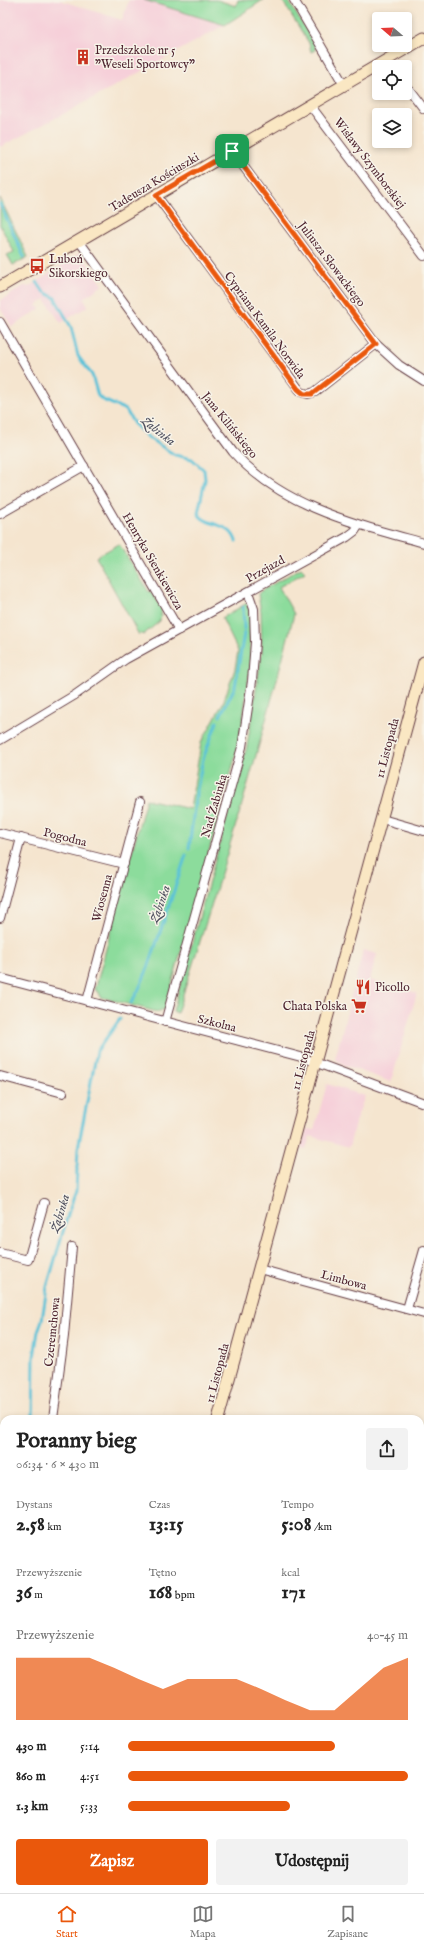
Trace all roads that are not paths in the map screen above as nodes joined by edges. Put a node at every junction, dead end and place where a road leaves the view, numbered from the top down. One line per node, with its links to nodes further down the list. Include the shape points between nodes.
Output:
1 (294, 0): 5 (street)
2 (424, 38): 3 (street, Tadeusza Kościuszki)
3 (393, 60)
4 (372, 71): 5 (street, Tadeusza Kościuszki)
5 (344, 85): 7 (street, Tadeusza Kościuszki)
6 (412, 93): 8 (street)
7 (310, 105): 9 (street, Tadeusza Kościuszki); 12 (street, Wisławy Szymborskiej)
8 (424, 108)
9 (232, 151): 10 (street, Tadeusza Kościuszki); 15 (street, Juliusza Słowackiego)
10 (156, 195): 11 (street, Tadeusza Kościuszki); 15 (street, Cypriana Kamila Norwida, via 301,392 315,392)
11 (78, 242): 13 (street, Tadeusza Kościuszki); 19 (street, Jana Kilińskiego, via 244,463 270,485 289,496)
12 (424, 256)
13 (0, 287)
14 (0, 322): 17 (street, Henryka Sienkiewicza)
15 (376, 344): 16 (street, Juliusza Słowackiego, via 399,365)
16 (424, 381)
17 (84, 466): 18 (street); 22 (street, Henryka Sienkiewicza)
18 (0, 514)
19 (359, 525): 20 (street, Jana Kilińskiego); 21 (street, Przejazd, via 350,535)
20 (424, 544)
21 (248, 592): 22 (street, Przejazd); 34 (street, Nad Żabinką, via 254,609 255,648 242,747)
22 (179, 630): 24 (street, via 126,659 69,699)
23 (424, 662): 26 (street, 11 Listopada)
24 (0, 740)
25 (140, 802): 30 (street, Wiosenna)
26 (382, 819): 27 (street); 35 (street, 11 Listopada)
27 (424, 831)
28 (0, 833): 29 (street, Pogodna)
29 (20, 838): 30 (street, Pogodna); 31 (street)
30 (124, 864): 33 (street, Wiosenna)
31 (0, 918)
32 (0, 978): 33 (street, Szkolna)
33 (87, 1001): 34 (street, Szkolna)
34 (165, 1022): 35 (street, Szkolna)
35 (316, 1063): 38 (street, Szkolna); 43 (street, 11 Listopada)
36 (0, 1076): 37 (street)
37 (63, 1092)
38 (424, 1103)
39 (44, 1203): 42 (street, via 28,1260)
40 (72, 1248): 46 (street, Czeremchowa, via 63,1351)
41 (424, 1250): 44 (street)
42 (0, 1253)
43 (258, 1269): 44 (street, Limbowa); 47 (street, 11 Listopada)
44 (407, 1309): 45 (street, Limbowa)
45 (424, 1314)
46 (53, 1415)
47 (219, 1415)

